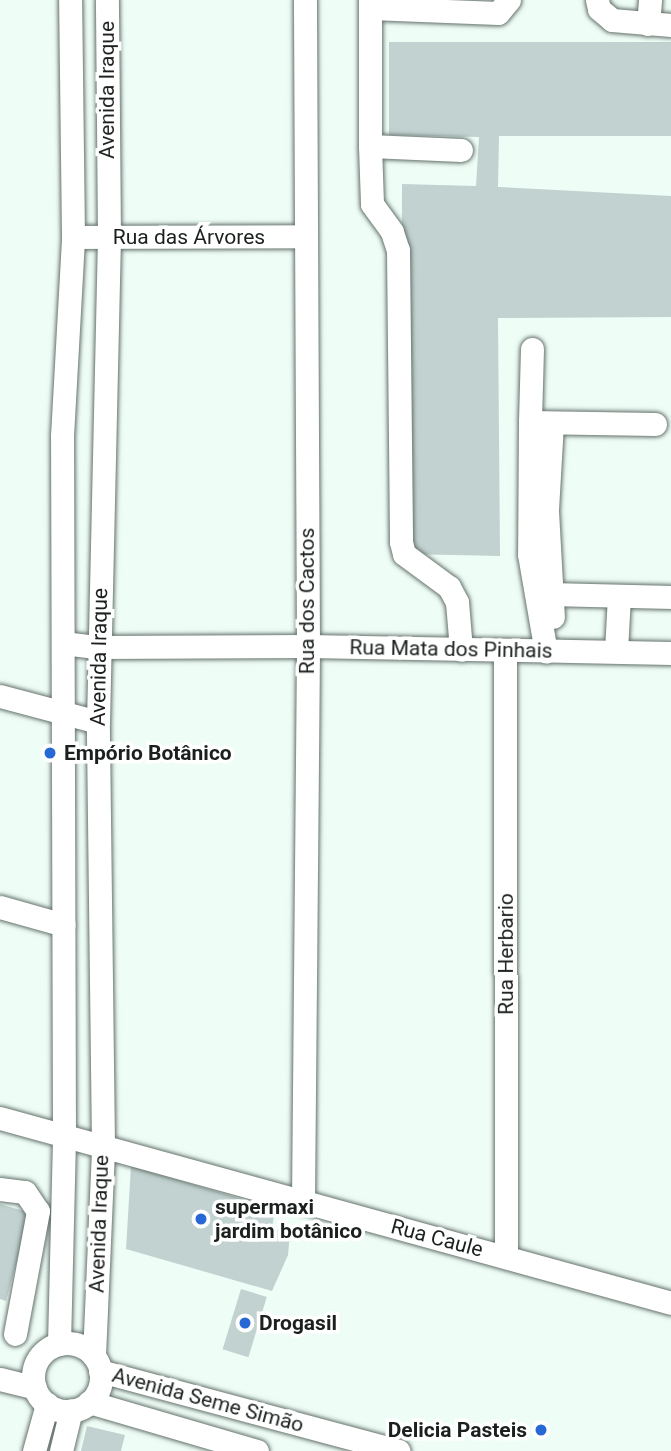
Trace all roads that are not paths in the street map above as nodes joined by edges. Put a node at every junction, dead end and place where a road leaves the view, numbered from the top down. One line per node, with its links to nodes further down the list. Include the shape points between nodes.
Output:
1 (69, 0): 12 (street, Avenida Iraque)
2 (107, 0): 13 (street, Avenida Iraque)
3 (305, 0): 11 (street, Rua dos Cactos)
4 (509, 0): 6 (street, via 498,13)
5 (597, 0): 7 (street, via 599,9 612,20)
6 (370, 4): 9 (street)
7 (655, 7): 8 (street)
8 (671, 25)
9 (370, 146): 10 (street); 23 (street, via 372,204 392,232 398,250 401,542 404,555 449,587 457,602)
10 (461, 150)
11 (306, 236): 13 (street, Rua das Árvores); 21 (street, Rua dos Cactos)
12 (73, 237): 13 (street, Rua das Árvores); 20 (street, Avenida Iraque, via 62,436)
13 (108, 237): 22 (street, Avenida Iraque)
14 (532, 349): 15 (street)
15 (541, 422): 16 (street); 17 (street); 26 (street, via 529,554)
16 (655, 424)
17 (551, 594): 18 (street); 26 (street)
18 (619, 596): 19 (street); 25 (street)
19 (671, 597)
20 (62, 643): 22 (street, Rua Mata dos Pinhais); 29 (street, Avenida Iraque)
21 (308, 646): 22 (street, Rua Mata dos Pinhais); 23 (street, Rua Mata dos Pinhais); 37 (street, Rua dos Cactos)
22 (98, 647): 30 (street, Avenida Iraque)
23 (461, 650): 24 (street, Rua Mata dos Pinhais)
24 (505, 651): 26 (street, Rua Mata dos Pinhais); 38 (street, Rua Herbario)
25 (616, 651): 26 (street, Rua Mata dos Pinhais); 27 (street, Rua Mata dos Pinhais)
26 (551, 652)
27 (671, 653)
28 (0, 696): 29 (street)
29 (64, 713): 30 (street); 32 (street, Avenida Iraque)
30 (98, 722): 35 (street, Avenida Iraque)
31 (0, 907): 32 (street)
32 (64, 925): 34 (street, Avenida Iraque)
33 (0, 1118): 34 (street, Rua Caule)
34 (64, 1136): 35 (street, Rua Caule); 41 (street, Avenida Iraque)
35 (103, 1146): 37 (street, Rua Caule); 42 (street, Avenida Iraque)
36 (0, 1189): 40 (street, via 25,1192 38,1211)
37 (303, 1201): 38 (street, Rua Caule)
38 (506, 1257): 39 (street, Rua Caule)
39 (671, 1303)
40 (7, 1332): 41 (street)
41 (50, 1348): 42 (street, via 74,1343); 44 (street, via 33,1372)
42 (97, 1363): 45 (street, via 99,1389); 49 (street, Avenida Seme Simão)
43 (0, 1379): 44 (street)
44 (41, 1396): 45 (street); 46 (street)
45 (80, 1406): 47 (street); 48 (street, Avenida Seme Simão)
46 (34, 1451)
47 (61, 1451)
48 (257, 1451)
49 (398, 1451)

